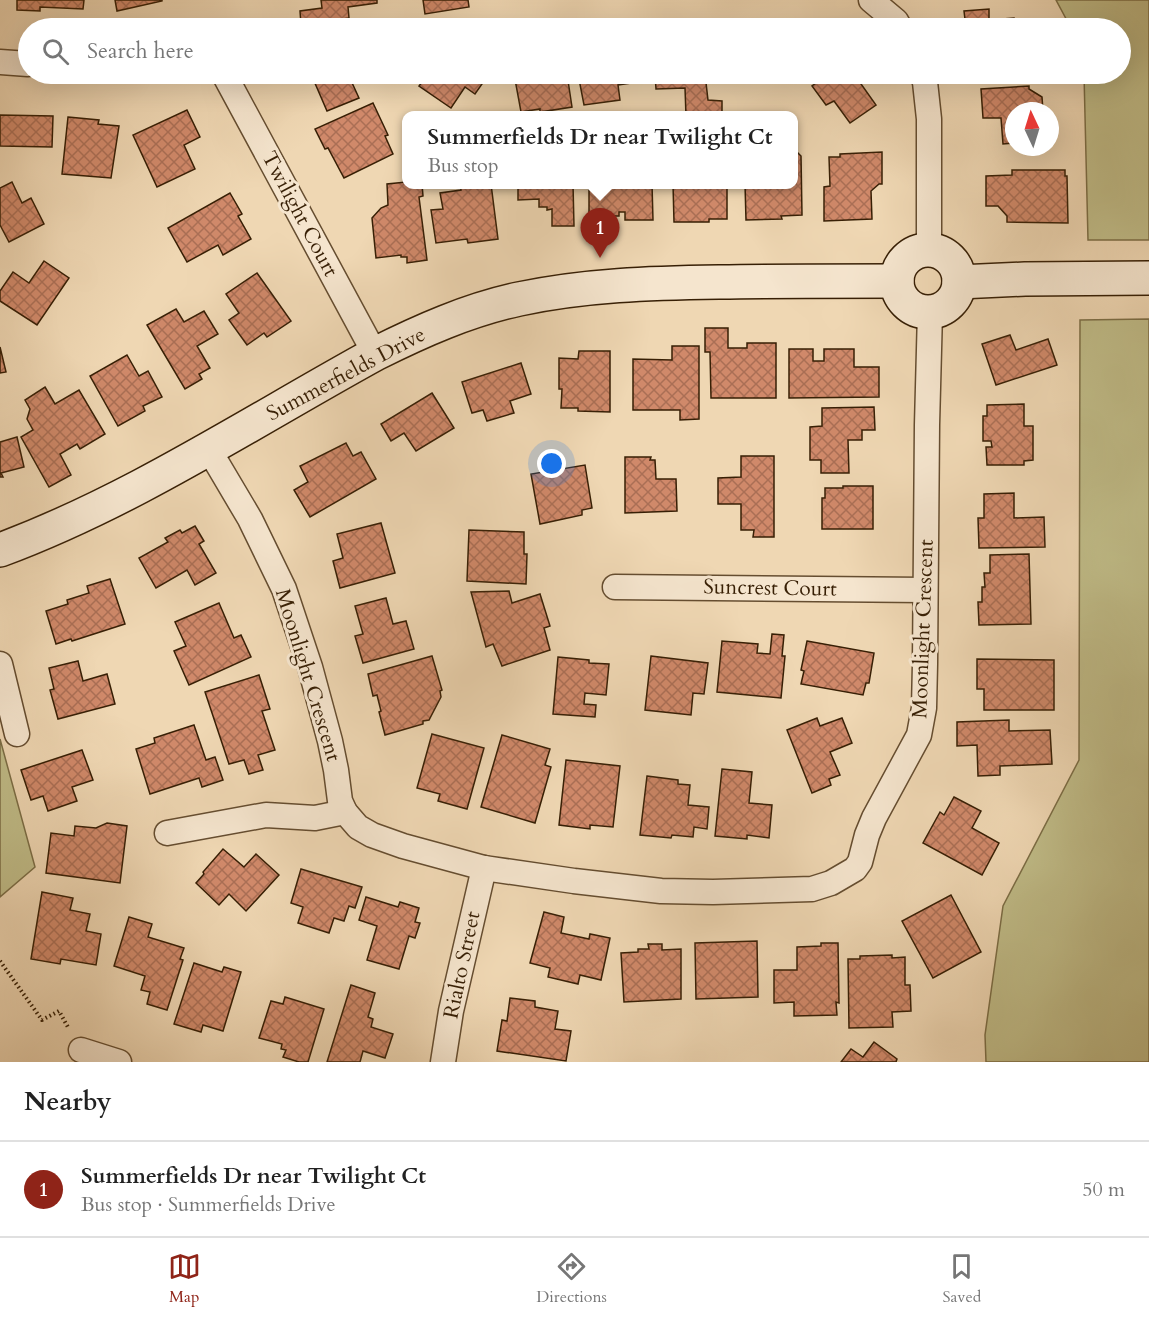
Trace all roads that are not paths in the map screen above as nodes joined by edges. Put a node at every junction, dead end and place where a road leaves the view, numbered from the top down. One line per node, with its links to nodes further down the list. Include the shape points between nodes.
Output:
1 (872, 0): 2 (street)
2 (893, 18)
3 (0, 62): 4 (street)
4 (18, 63)
5 (229, 84): 12 (street, Twilight Court)
6 (925, 84): 7 (street, via 929,119)
7 (928, 250): 9 (street, via 903,262); 10 (street, via 947,256 954,263)
8 (1149, 278): 10 (street)
9 (897, 281): 11 (street, via 898,291 910,307); 12 (street, Summerfields Drive, via 623,284 568,290 517,299 467,314)
10 (959, 282): 11 (street, via 948,306)
11 (930, 312): 16 (street, Moonlight Crescent)
12 (375, 354): 13 (street, Summerfields Drive)
13 (208, 448): 14 (street, Summerfields Drive, via 103,507); 19 (street, Moonlight Crescent, via 250,519 284,589 310,667)
14 (0, 550)
15 (615, 586): 16 (street, Suncrest Court)
16 (925, 590): 21 (street, Moonlight Crescent, via 924,708 919,735 874,818 855,869 831,884 812,889 714,892 661,891)
17 (0, 664): 18 (street)
18 (17, 734)
19 (345, 812): 20 (street, via 315,818 266,815); 21 (street, Moonlight Crescent, via 372,835)
20 (167, 833)
21 (484, 868): 24 (street, Rialto Street)
22 (81, 1050): 23 (street)
23 (119, 1062)
24 (443, 1062)

